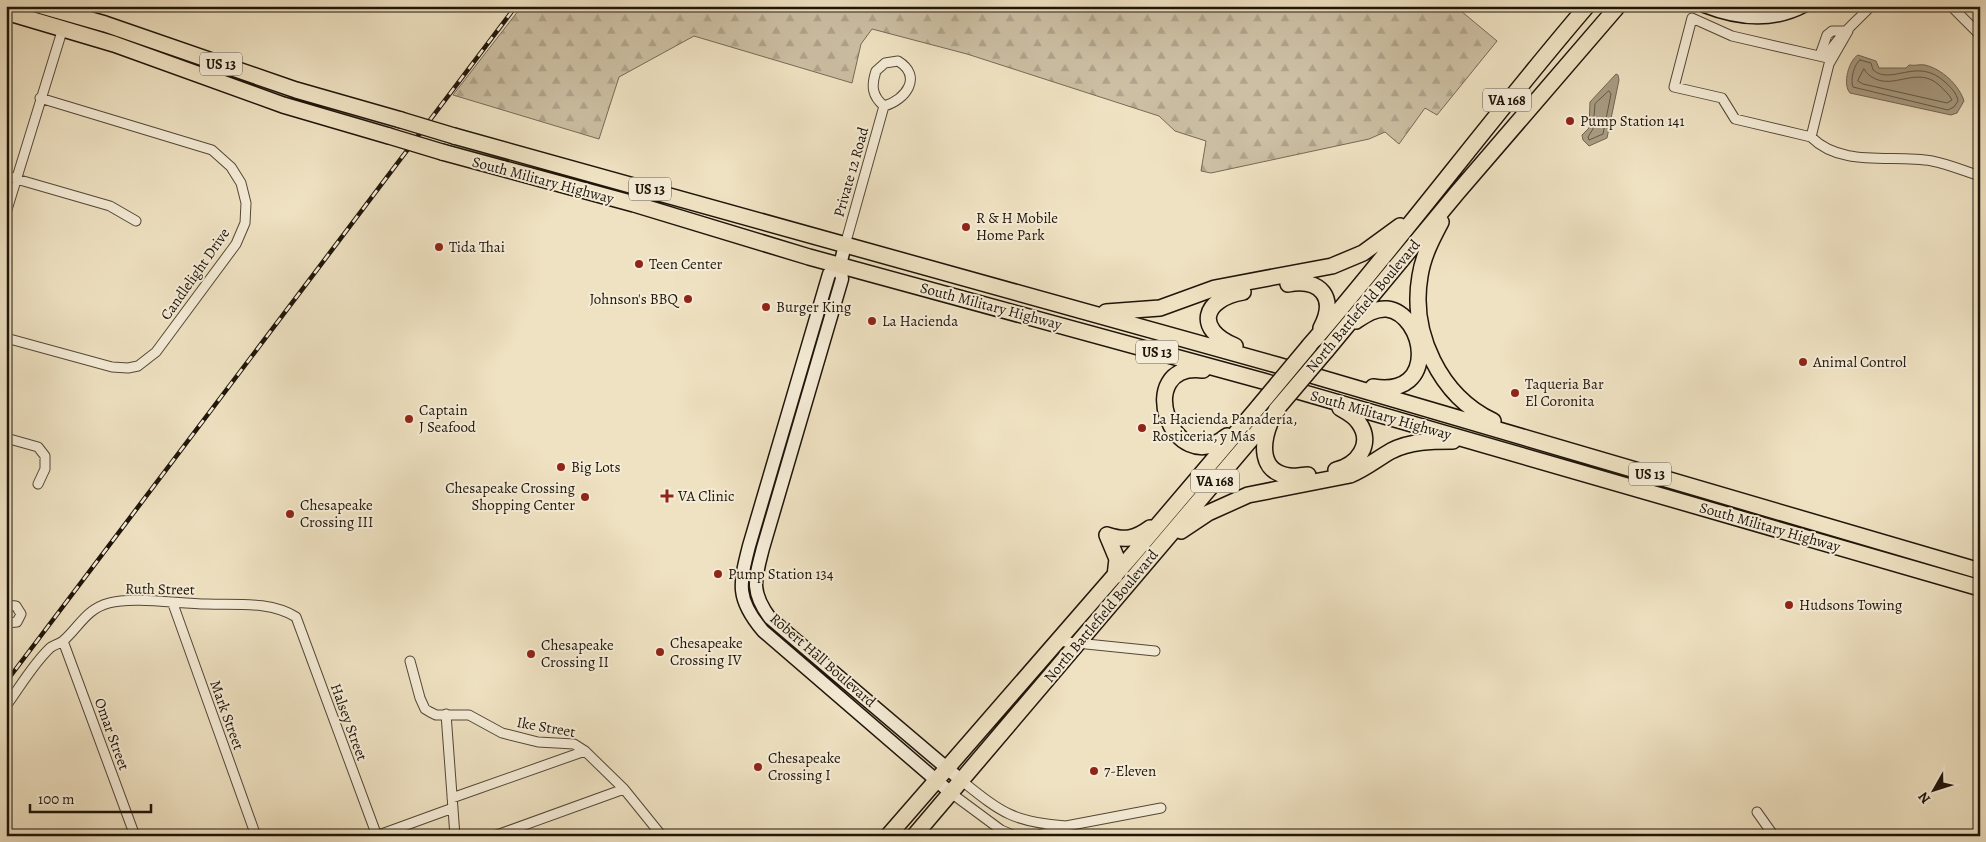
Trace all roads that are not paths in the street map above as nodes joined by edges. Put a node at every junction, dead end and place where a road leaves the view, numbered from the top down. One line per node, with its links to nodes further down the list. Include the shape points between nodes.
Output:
1 (42, 6): 24 (main road, South Military Highway / US 13, bridge, via 105,24 296,90)
2 (1587, 6): 21 (main road, North Battlefield Boulevard / VA 168, via 1511,94)
3 (1618, 6): 16 (main road, North Battlefield Boulevard / VA 168)
4 (1704, 6): 5 (street, via 1752,18 1782,15)
5 (1804, 6)
6 (1951, 6): 11 (street)
7 (1870, 7): 10 (street)
8 (6, 12): 9 (main road, South Military Highway / US 13)
9 (63, 28): 13 (street); 25 (main road, South Military Highway / US 13, bridge, via 283,105)
10 (1848, 31): 12 (street); 12 (street, via 1832,31 1827,35)
11 (1980, 35)
12 (1826, 57): 15 (street); 15 (street, via 1732,36 1692,18 1674,87 1722,98 1735,119)
13 (40, 98): 19 (street); 28 (street, Candlelight Drive, via 212,150 231,167 241,183 246,203 245,223 236,244 156,352 138,366 112,367)
14 (884, 106): 14 (street, via 900,100 910,81 910,72 898,61 885,63 876,71 872,91); 24 (street, Private 12 Road)
15 (1811, 137): 18 (street, via 1826,149 1857,157 1932,161)
16 (1492, 153): 20 (main road, North Battlefield Boulevard / VA 168); 21 (main road, via 1467,168 1447,192)
17 (6, 176): 19 (street)
18 (1980, 176)
19 (16, 178): 22 (street); 23 (street, via 110,206)
20 (1457, 193): 27 (main road, North Battlefield Boulevard / VA 168); 38 (main road, via 1429,245 1420,276 1419,312 1428,347 1440,376 1464,404 1482,416)
21 (1427, 202): 26 (main road, via 1384,239 1363,253 1332,266 1215,288 1160,308 1124,312); 29 (main road, North Battlefield Boulevard / VA 168)
22 (6, 213)
23 (136, 221)
24 (845, 245): 25 (street, Robert Hall Boulevard); 26 (main road, South Military Highway / US 13)
25 (840, 265): 32 (main road, South Military Highway / US 13); 45 (street, Robert Hall Boulevard, via 829,274 749,546 742,572); 50 (street, Robert Hall Boulevard, via 842,279 756,577 755,591 759,603 770,618)
26 (1079, 310): 30 (main road, South Military Highway / US 13)
27 (1341, 334): 31 (main road, via 1377,310 1397,312 1405,317 1416,340 1420,356 1416,373 1402,385 1387,388); 35 (main road, North Battlefield Boulevard / VA 168, bridge)
28 (6, 338)
29 (1309, 346): 30 (main road, via 1327,314 1326,296 1315,284 1299,282 1220,298 1209,313 1212,331 1218,338); 34 (main road, North Battlefield Boulevard / VA 168, bridge)
30 (1277, 365): 31 (main road, South Military Highway / US 13)
31 (1321, 378): 38 (main road, South Military Highway / US 13)
32 (1263, 381): 33 (main road, South Military Highway / US 13); 34 (main road, via 1227,373 1190,370 1175,376 1164,393 1166,414 1177,434 1193,446 1202,448 1220,441)
33 (1307, 394): 35 (main road, via 1338,407 1359,423 1364,443 1355,462 1308,475 1288,476 1272,467 1263,451 1263,442); 37 (main road, South Military Highway / US 13)
34 (1259, 406): 40 (main road, North Battlefield Boulevard / VA 168)
35 (1276, 410): 41 (main road, North Battlefield Boulevard / VA 168)
36 (6, 438): 39 (street, via 38,447 45,456 45,469)
37 (1469, 441): 41 (main road, via 1406,445 1350,475 1248,495 1208,513); 44 (main road, South Military Highway / US 13)
38 (1545, 443): 42 (main road, South Military Highway / US 13)
39 (38, 484)
40 (1164, 518): 43 (main road, North Battlefield Boulevard / VA 168); 43 (main road, via 1134,538 1122,540 1107,535 1117,559)
41 (1154, 553): 53 (main road, North Battlefield Boulevard / VA 168)
42 (1980, 571)
43 (1115, 576): 52 (main road, North Battlefield Boulevard / VA 168)
44 (1980, 588)
45 (743, 602): 50 (street, via 769,626); 60 (street, Robert Hall Boulevard, via 763,631)
46 (173, 604): 48 (street, Ruth Street, via 256,605 283,609); 51 (street, Ruth Street, via 136,600 109,603 76,624); 70 (street, Mark Street)
47 (6, 605): 49 (street, via 16,606 21,614 17,622)
48 (296, 617): 71 (street, Halsey Street)
49 (6, 623)
50 (787, 632): 59 (street, Robert Hall Boulevard)
51 (63, 641): 56 (street, Ruth Street, via 51,647); 69 (street, Omar Street)
52 (1057, 641): 53 (street); 59 (main road, North Battlefield Boulevard / VA 168)
53 (1078, 642): 54 (street); 61 (main road, North Battlefield Boulevard / VA 168)
54 (1155, 651)
55 (410, 661): 57 (street, Ike Street, via 422,704 430,712)
56 (6, 706)
57 (446, 714): 58 (street, Ike Street, via 469,715 502,733 538,742 570,743); 64 (street)
58 (585, 751): 62 (street, Ike Street); 64 (street, Ike Street)
59 (946, 767): 60 (main road, North Battlefield Boulevard / VA 168); 61 (street, Robert Hall Boulevard)
60 (936, 780): 63 (street, Robert Hall Boulevard); 75 (main road, North Battlefield Boulevard / VA 168)
61 (962, 781): 63 (main road, North Battlefield Boulevard / VA 168); 68 (street, via 998,810 1011,816 1034,824)
62 (624, 789): 73 (street); 74 (street, Ike Street)
63 (951, 793): 76 (main road, North Battlefield Boulevard / VA 168); 77 (street, via 1001,830)
64 (452, 798): 65 (street)
65 (453, 808): 71 (street); 72 (street)
66 (1161, 808): 68 (street)
67 (1757, 812): 79 (street)
68 (1066, 826): 78 (street)
69 (135, 836)
70 (256, 836)
71 (376, 836)
72 (455, 836)
73 (494, 836)
74 (662, 836)
75 (888, 836)
76 (914, 836)
77 (1015, 836)
78 (1036, 836)
79 (1774, 836)

